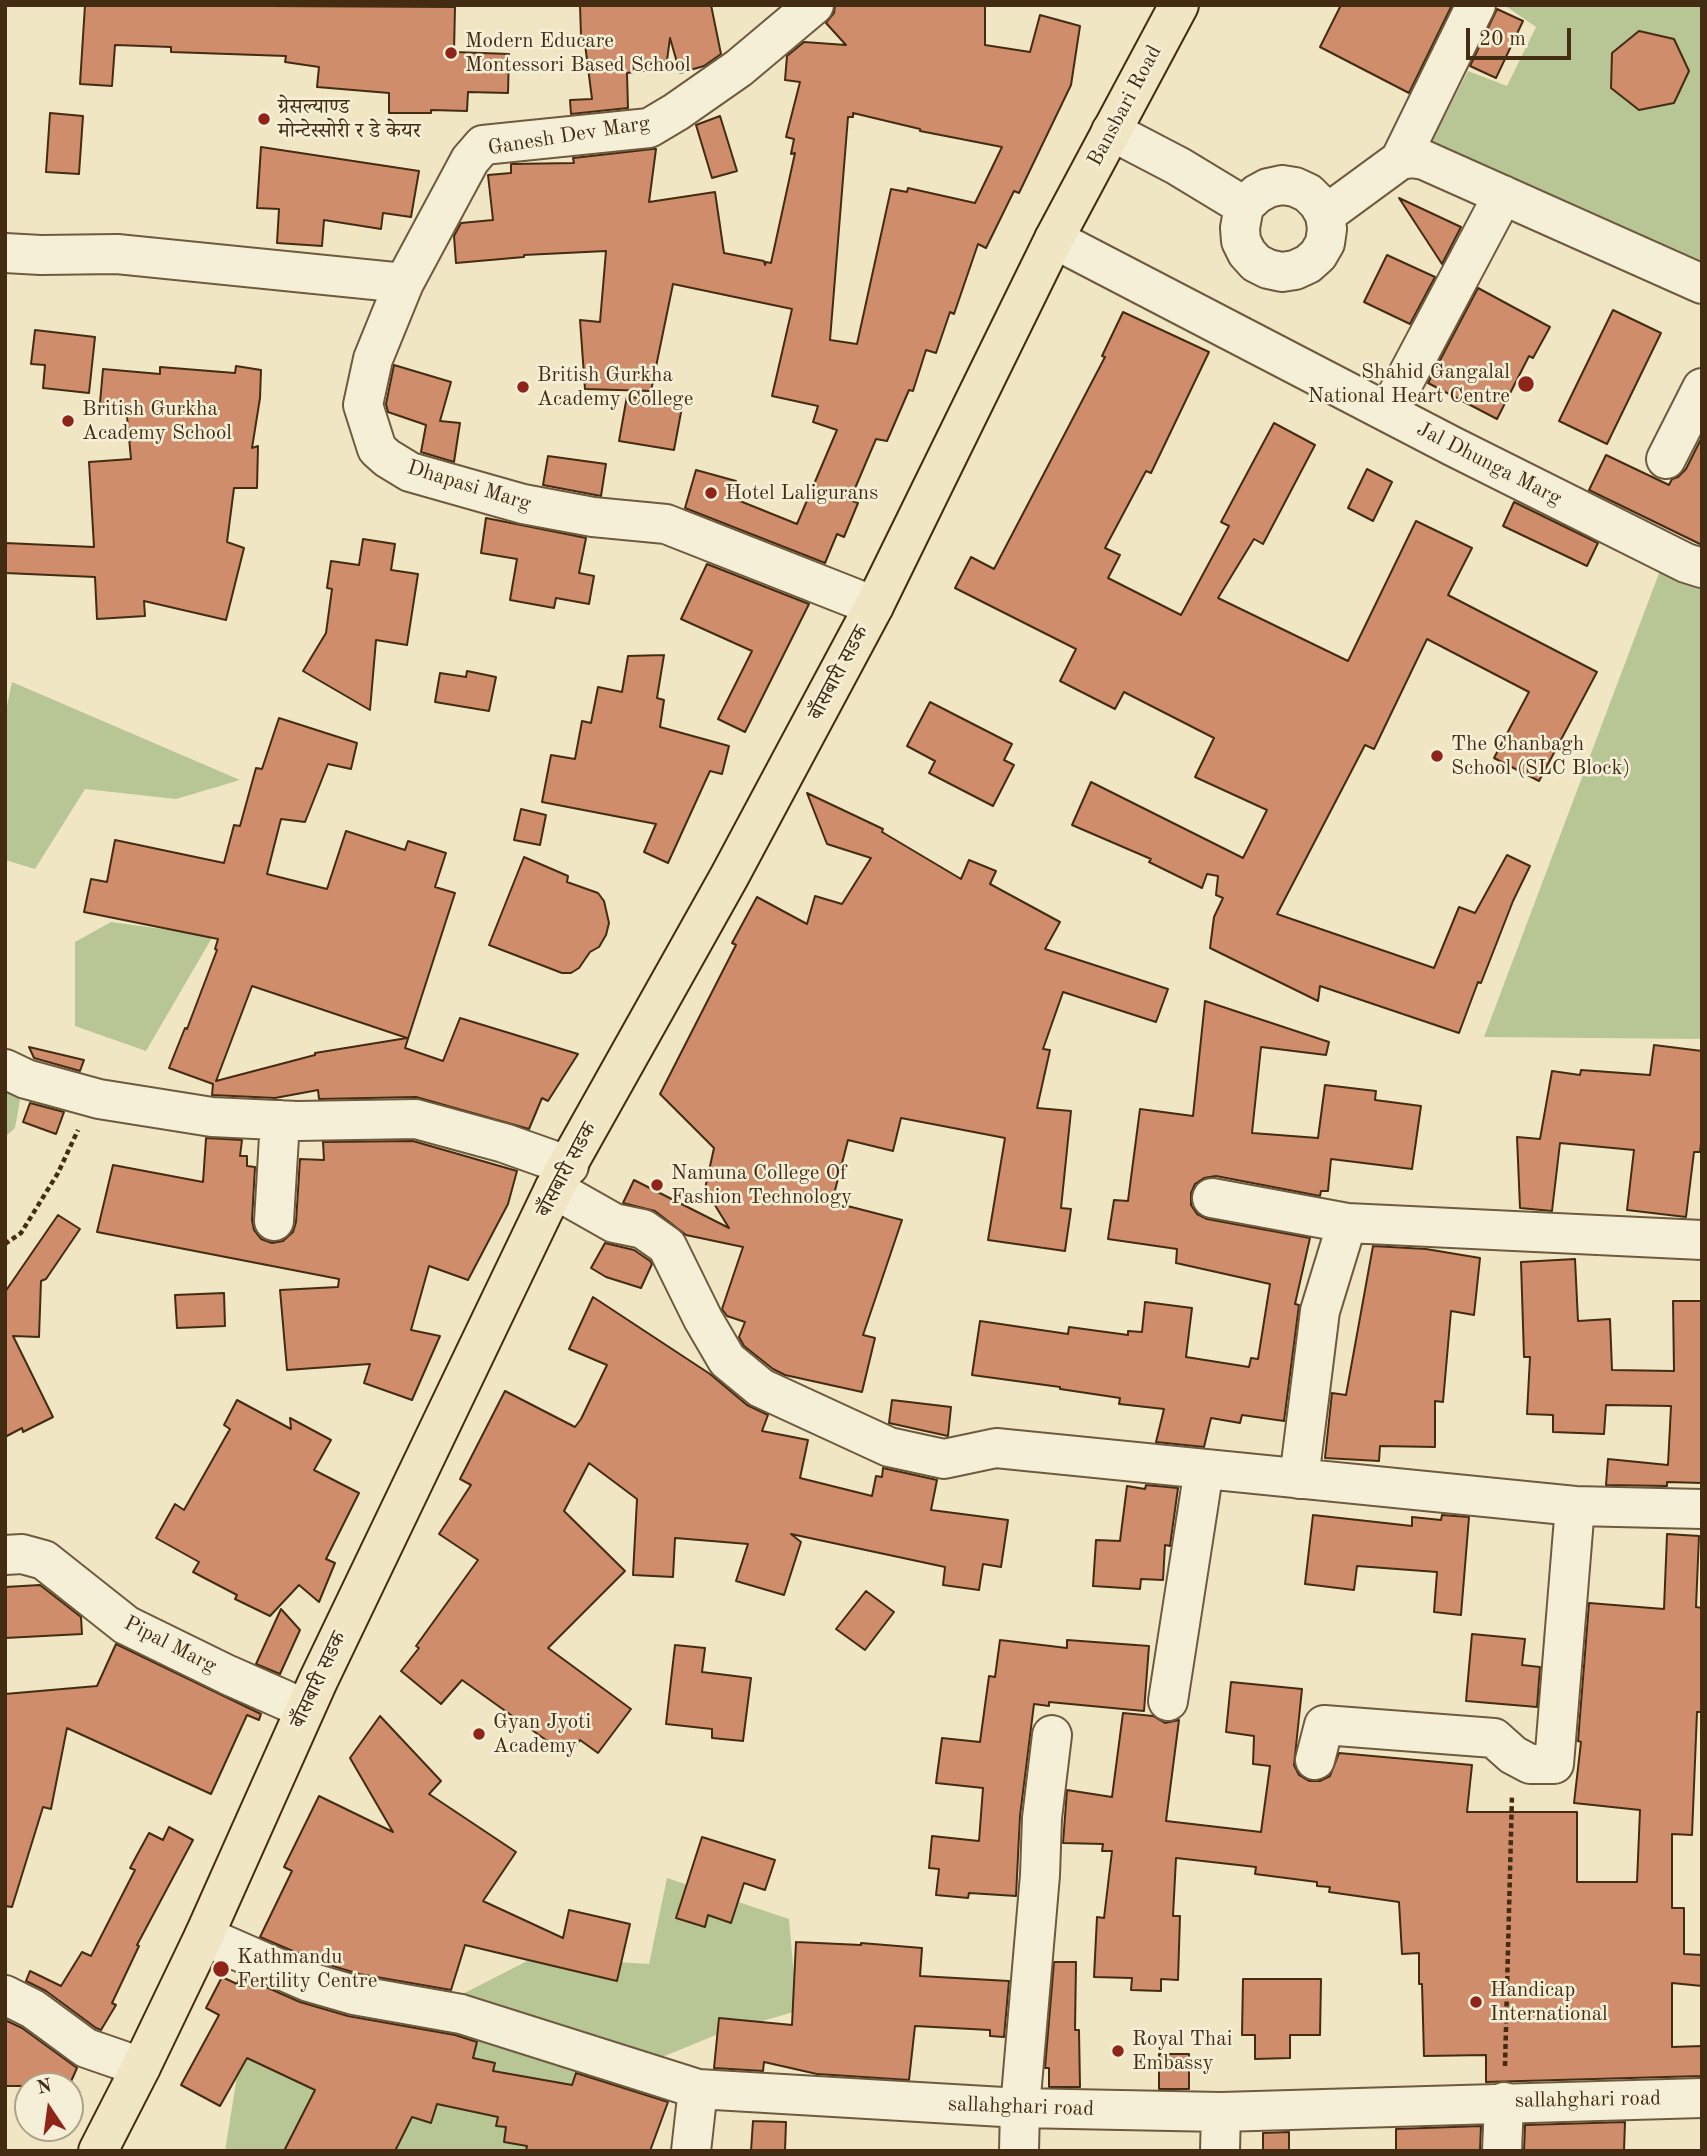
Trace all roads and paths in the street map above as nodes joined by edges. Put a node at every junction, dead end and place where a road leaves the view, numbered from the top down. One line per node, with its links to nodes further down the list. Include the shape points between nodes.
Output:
1 (814, 5): 11 (street, Ganesh Dev Marg, via 739,68 649,128 483,145 470,160)
2 (1180, 5): 4 (main road, Bansbari Road)
3 (1476, 5): 5 (street)
4 (1111, 131): 7 (street); 9 (main road, Bansbari Road)
5 (1400, 160): 6 (street, via 1424,159); 8 (street)
6 (1503, 195): 12 (street); 14 (street)
7 (1244, 206): 8 (street, via 1257,194 1282,185 1308,193); 8 (street, via 1240,228 1247,253 1256,263 1282,272 1308,264 1318,255 1325,243)
8 (1325, 215)
9 (1062, 223): 14 (street, Jal Dhunga Marg); 17 (main road, बाँसबारी सडक)
10 (5, 253): 11 (street, via 117,254)
11 (404, 283): 17 (street, Dhapasi Marg, via 373,359 363,405 377,449 387,458 410,472 523,504 666,524)
12 (1702, 284)
13 (1702, 388): 15 (street)
14 (1388, 412): 16 (street, Jal Dhunga Marg, via 1686,564)
15 (1666, 459)
16 (1702, 568)
17 (874, 606): 21 (main road, बाँसबारी सडक)
18 (5, 1069): 19 (street)
19 (93, 1097): 20 (street, via 212,1117); 26 (path, via 58,1173 21,1233)
20 (280, 1120): 21 (street, via 416,1119 504,1143); 23 (street)
21 (561, 1178): 27 (street, via 614,1223 643,1229 667,1245 727,1360 761,1388 889,1447 944,1460 996,1448); 33 (main road, बाँसबारी सडक)
22 (1212, 1198): 24 (street)
23 (274, 1222)
24 (1347, 1223): 25 (street); 28 (street, via 1320,1311)
25 (1702, 1240)
26 (5, 1244)
27 (1204, 1469): 28 (street); 32 (street)
28 (1299, 1479): 29 (street)
29 (1575, 1506): 30 (street); 35 (street, via 1554,1763 1530,1765)
30 (1702, 1509)
31 (5, 1555): 33 (street, Pipal Marg, via 44,1560 126,1625)
32 (1168, 1701)
33 (305, 1709): 37 (main road, बाँसबारी सडक)
34 (1052, 1735): 43 (street)
35 (1513, 1755): 36 (street, via 1494,1738 1324,1725); 42 (path)
36 (1315, 1760)
37 (204, 1936): 39 (main road, बाँसबारी सडक); 40 (street, sallahghari road, via 309,1982 461,2014)
38 (5, 1995): 39 (street, via 86,2048)
39 (141, 2067): 45 (main road, बाँसबारी सडक)
40 (698, 2089): 43 (street, sallahghari road); 46 (street)
41 (1702, 2098): 42 (street, sallahghari road)
42 (1504, 2102): 44 (street, sallahghari road); 49 (street)
43 (1020, 2108): 44 (street, sallahghari road); 47 (street)
44 (1221, 2112): 48 (street)
45 (98, 2151)
46 (691, 2151)
47 (1018, 2151)
48 (1220, 2151)
49 (1502, 2151)

